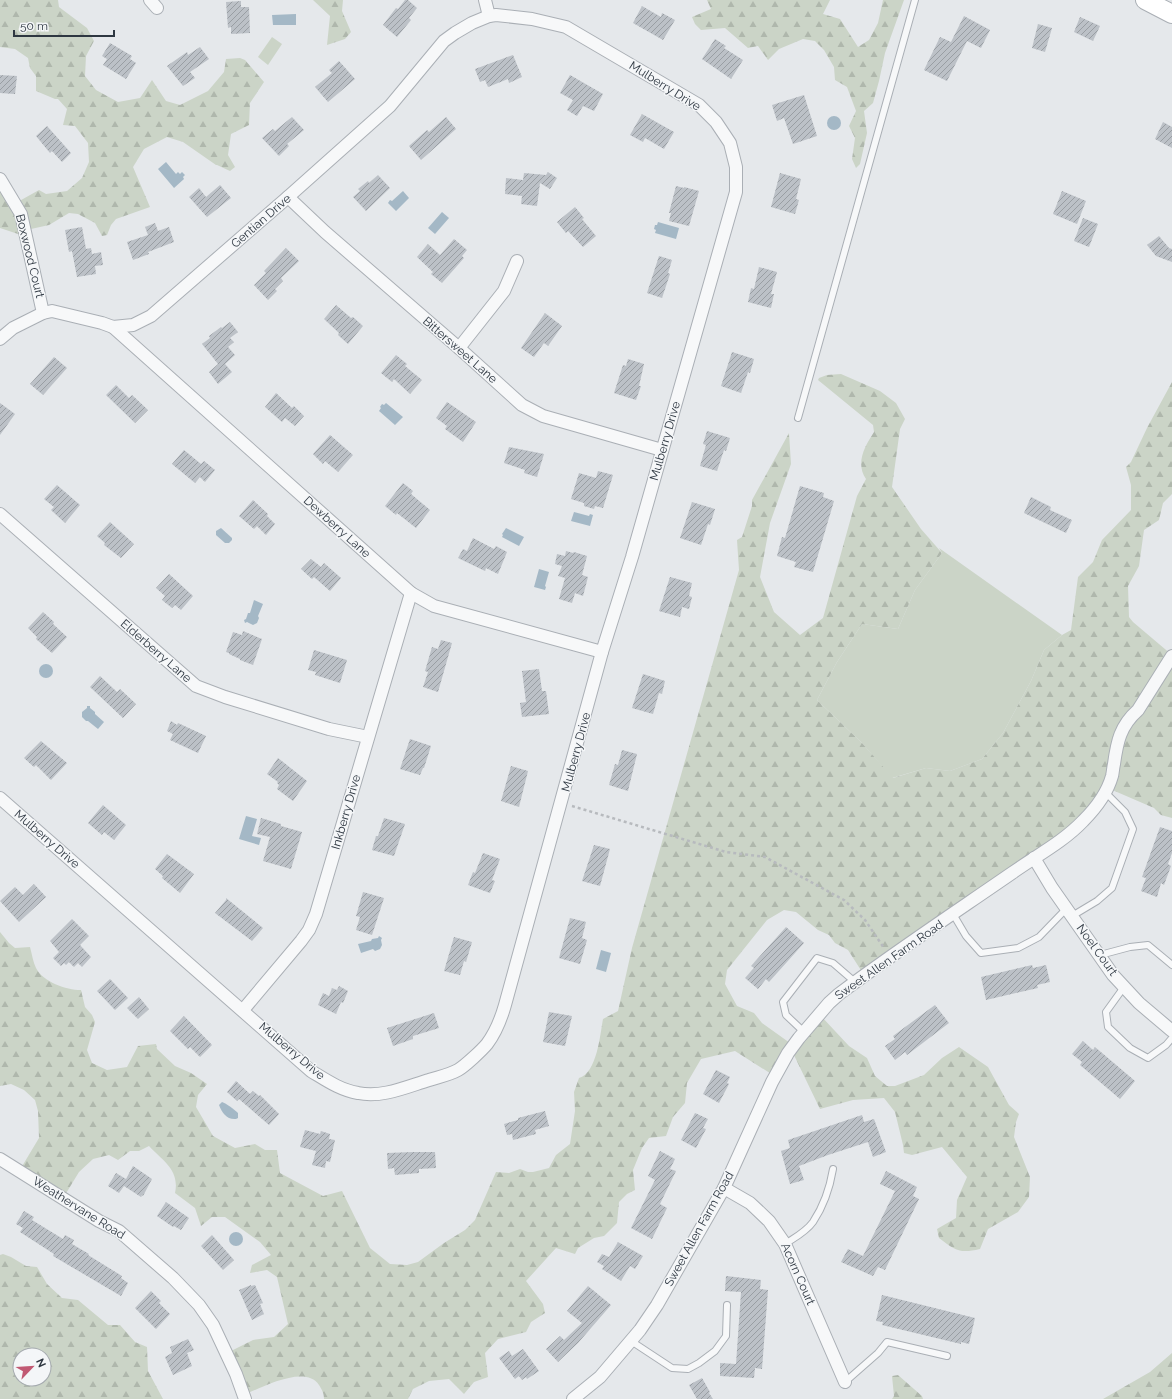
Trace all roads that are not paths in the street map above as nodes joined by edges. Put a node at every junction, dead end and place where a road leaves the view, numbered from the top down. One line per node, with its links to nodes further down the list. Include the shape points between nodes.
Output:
1 (486, 0): 5 (street)
2 (915, 0): 13 (lane)
3 (1145, 0): 4 (street)
4 (1172, 14)
5 (489, 16): 7 (street, Gentian Drive, via 444,41 390,106); 14 (street, Mulberry Drive, via 514,16 566,27 699,105 716,122 730,143 736,167 736,192)
6 (0, 179): 9 (street, Boxwood Court, via 21,214)
7 (288, 198): 10 (street, Gentian Drive, via 150,316 133,325); 12 (street, Bittersweet Lane)
8 (518, 261): 12 (street, via 504,291)
9 (43, 313): 10 (street, Gentian Drive, via 52,312); 11 (street, via 13,328)
10 (114, 327): 16 (street, Dewberry Lane)
11 (0, 339)
12 (459, 348): 14 (street, Bittersweet Lane, via 522,405 543,416)
13 (798, 418)
14 (662, 450): 17 (street, Mulberry Drive)
15 (0, 514): 19 (street, Elderberry Lane, via 196,686 322,727)
16 (411, 593): 17 (street, Dewberry Lane, via 434,606); 19 (street, Inkberry Drive)
17 (602, 652): 29 (street, Mulberry Drive, via 507,998 498,1026 487,1044 458,1070 391,1092 359,1093 329,1082 311,1071)
18 (1172, 656): 20 (street, Sweet Allen Farm Road, via 1138,710 1121,731 1113,775)
19 (368, 737): 29 (street, Inkberry Drive, via 316,914 309,930)
20 (1106, 793): 22 (street, Sweet Allen Farm Road, via 1072,832); 23 (lane, via 1124,812 1133,829 1112,888 1097,901)
21 (0, 798): 29 (street, Mulberry Drive)
22 (1034, 858): 23 (street, Noel Court); 24 (street, Sweet Allen Farm Road)
23 (1069, 912): 24 (lane, via 1039,937 1018,948 981,953 966,936); 25 (street, Noel Court)
24 (953, 914): 27 (street, Sweet Allen Farm Road)
25 (1100, 955): 26 (lane, via 1148,945); 28 (street, Noel Court)
26 (1172, 964)
27 (855, 982): 31 (street, Sweet Allen Farm Road, via 829,1003); 31 (lane, via 833,963 817,958 783,1002 786,1015)
28 (1124, 987): 30 (street, Noel Court); 32 (lane, via 1106,1012 1108,1027 1130,1048 1148,1058)
29 (243, 1010)
30 (1172, 1031)
31 (804, 1032): 35 (street, Sweet Allen Farm Road, via 788,1053 772,1082)
32 (1172, 1038)
33 (0, 1159): 41 (street, Weathervane Road, via 119,1232 173,1278 214,1325)
34 (833, 1169): 36 (lane, via 824,1201 812,1223)
35 (724, 1188): 36 (street, Acorn Court, via 750,1203 769,1221); 38 (street, Sweet Allen Farm Road, via 657,1305)
36 (785, 1244): 40 (street, Acorn Court)
37 (727, 1305): 38 (lane, via 726,1336 715,1351 688,1369 672,1368)
38 (631, 1341): 42 (street, Sweet Allen Farm Road, via 600,1377)
39 (947, 1356): 40 (lane, via 888,1342)
40 (845, 1382)
41 (245, 1399)
42 (573, 1399)

